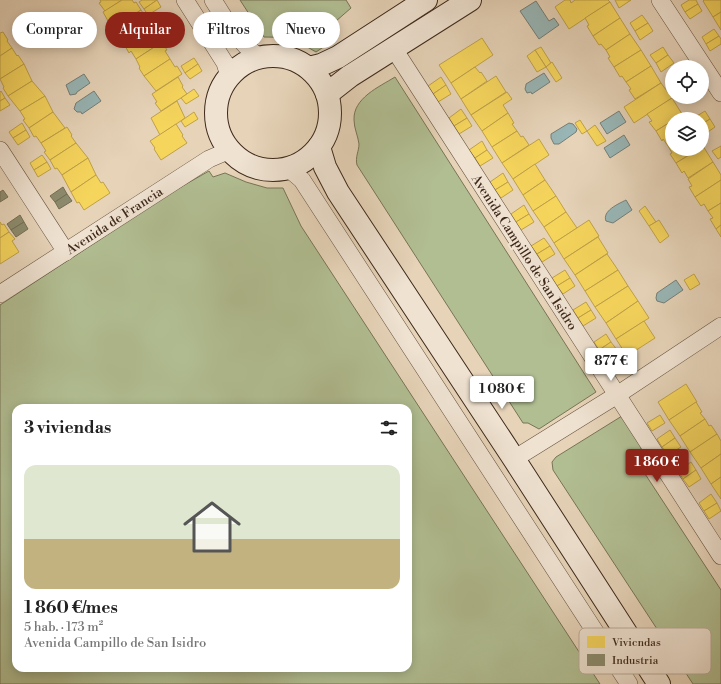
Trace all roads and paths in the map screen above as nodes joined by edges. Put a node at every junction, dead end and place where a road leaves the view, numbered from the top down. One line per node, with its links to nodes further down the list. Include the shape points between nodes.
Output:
1 (185, 0): 9 (street, via 225,62)
2 (213, 0): 7 (street, via 247,48)
3 (426, 0): 8 (street, via 338,57 321,66)
4 (470, 0): 6 (street)
5 (660, 0): 10 (street)
6 (394, 49): 11 (street, via 350,76); 19 (street, Avenida Campillo de San Isidro)
7 (259, 58): 8 (street, via 282,57); 9 (street, via 243,64)
8 (309, 68): 11 (street, via 320,80)
9 (229, 76): 14 (street, via 216,105 216,122 221,137)
10 (721, 93)
11 (327, 94): 12 (street, via 330,118 328,131)
12 (319, 147): 15 (street, via 300,164); 20 (street, via 325,167 338,192)
13 (0, 150): 16 (street)
14 (230, 150): 15 (street, via 250,166 275,170); 16 (street, Avenida de Francia, via 209,159)
15 (288, 168): 22 (street, via 302,180)
16 (66, 252): 17 (street, Avenida de Francia)
17 (0, 294)
18 (721, 326): 19 (street)
19 (617, 395): 20 (street); 21 (street, Avenida Campillo de San Isidro)
20 (514, 459): 23 (street)
21 (721, 556)
22 (593, 628)
23 (623, 628)
24 (623, 674): 26 (street)
25 (653, 674): 27 (street)
26 (629, 684)
27 (659, 684)

